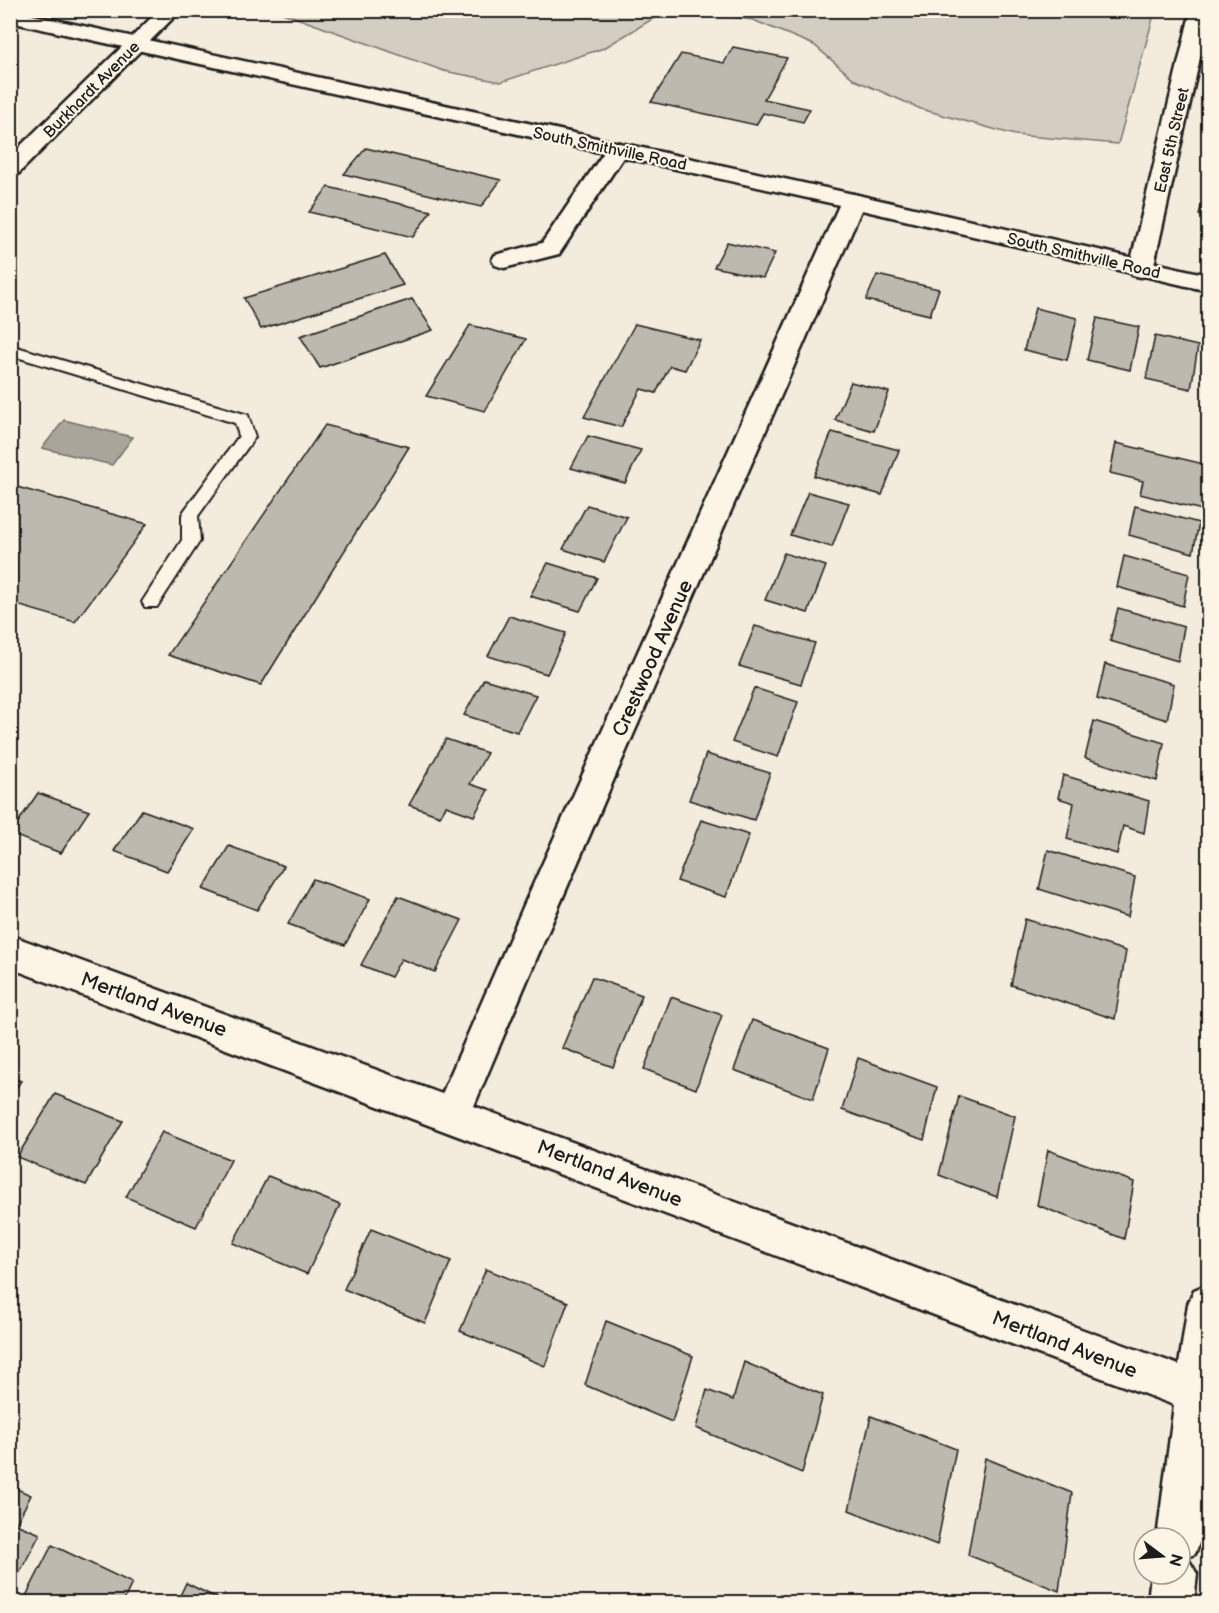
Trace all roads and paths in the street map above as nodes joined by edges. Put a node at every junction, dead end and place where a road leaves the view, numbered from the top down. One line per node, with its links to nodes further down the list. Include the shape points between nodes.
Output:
1 (171, 10): 4 (street, Burkhardt Avenue)
2 (10, 16): 4 (street, South Smithville Road)
3 (1202, 24): 9 (street, East 5th Street)
4 (137, 43): 5 (street, South Smithville Road); 6 (street, Burkhardt Avenue)
5 (617, 150): 7 (street, South Smithville Road); 8 (street, via 550,249)
6 (10, 168)
7 (853, 201): 9 (street, South Smithville Road); 15 (street, Crestwood Avenue)
8 (504, 260)
9 (1141, 269): 10 (street, South Smithville Road)
10 (1209, 283)
11 (17, 352): 12 (lane); 13 (lane, via 242,419 247,437 190,515 191,542)
12 (10, 369)
13 (151, 602)
14 (10, 951): 15 (street, Mertland Avenue)
15 (452, 1114): 17 (street, Mertland Avenue)
16 (1209, 1304): 17 (street)
17 (1204, 1395): 18 (street)
18 (1181, 1526)
19 (1173, 1586): 20 (street)
20 (1171, 1602)

